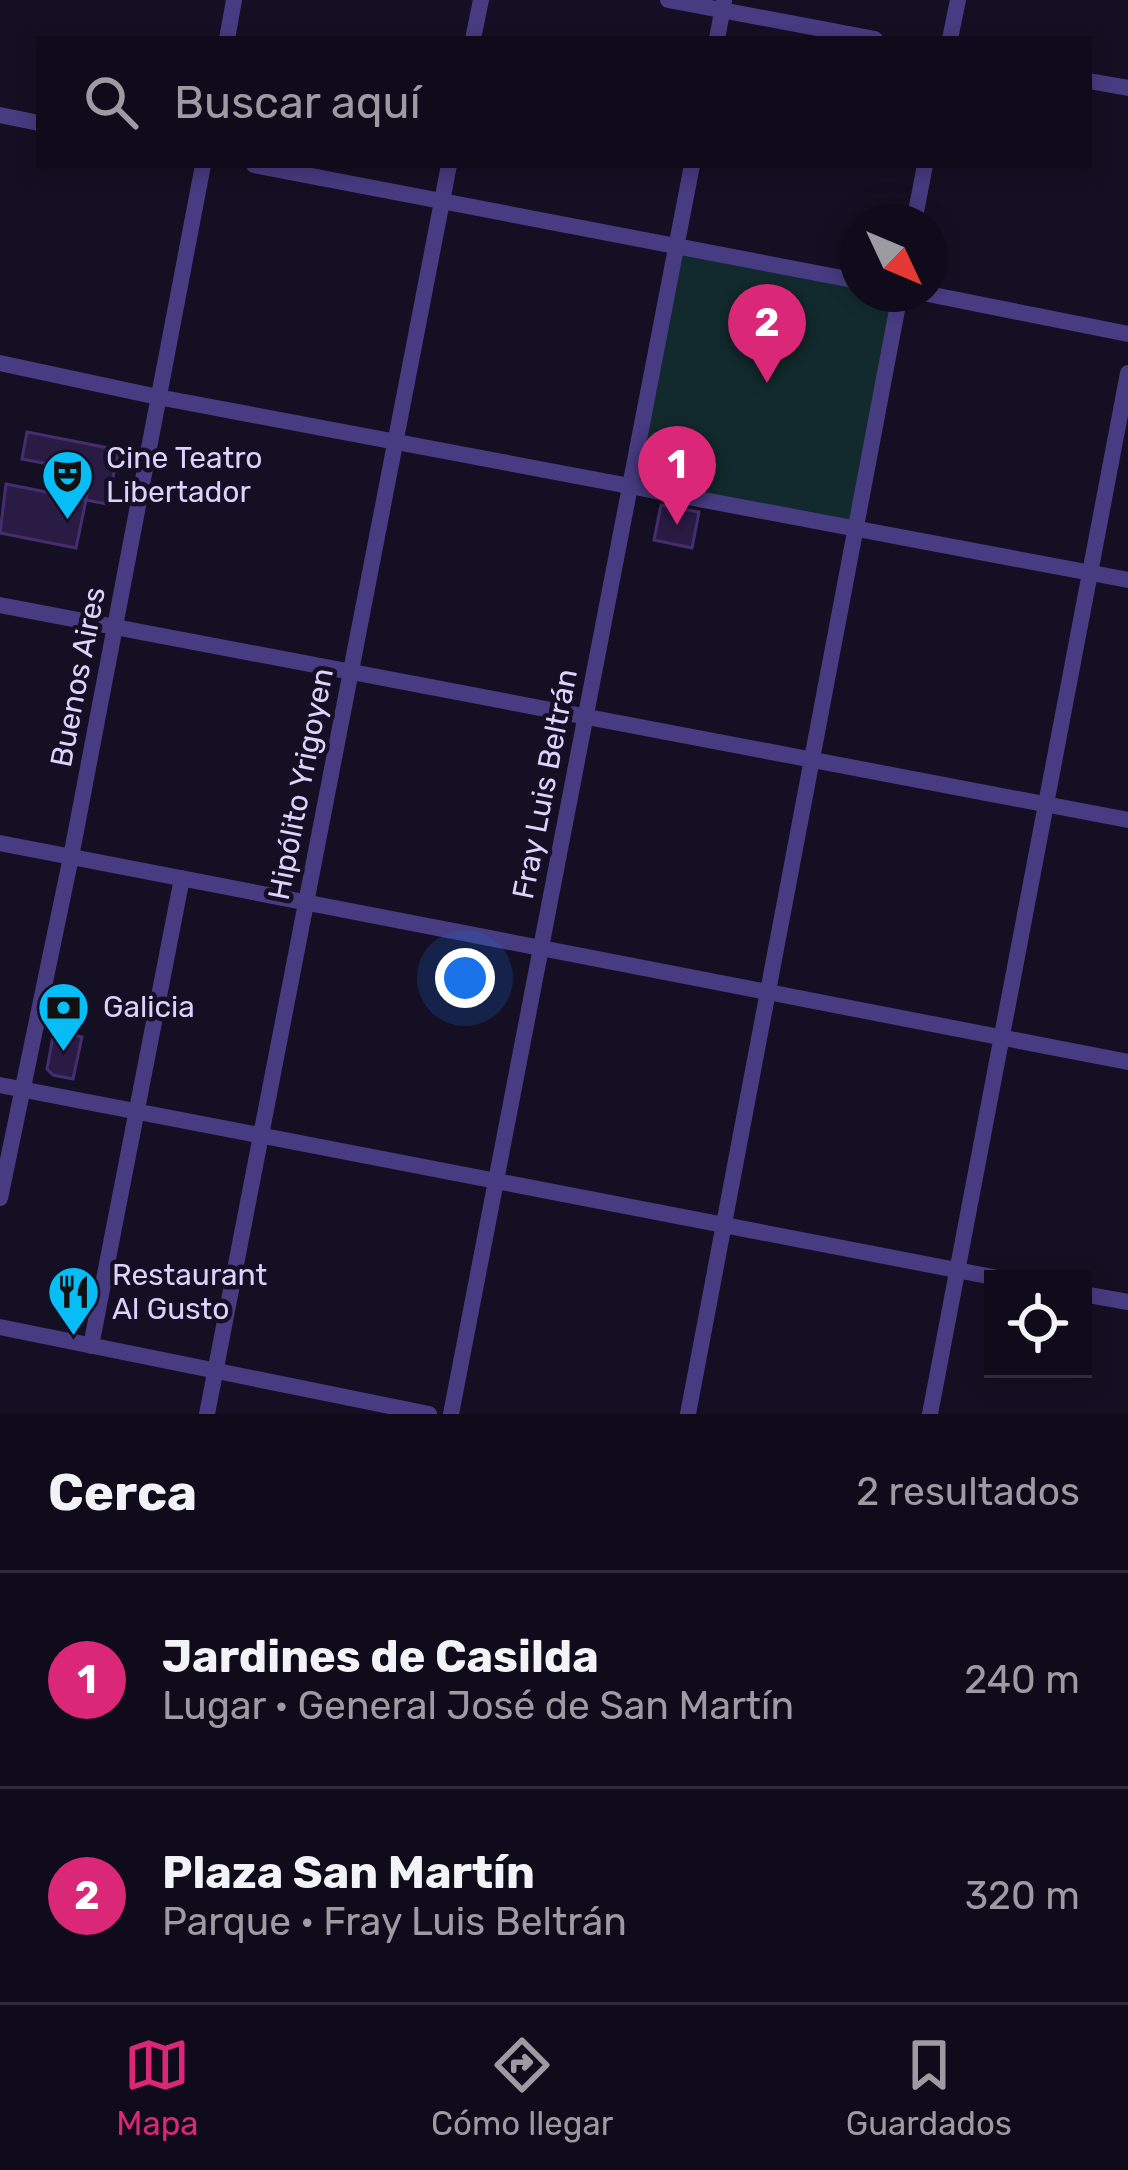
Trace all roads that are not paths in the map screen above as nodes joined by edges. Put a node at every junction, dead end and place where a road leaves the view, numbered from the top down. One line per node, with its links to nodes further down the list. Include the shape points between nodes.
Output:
1 (234, 0): 6 (street)
2 (481, 0): 7 (street)
3 (668, 0): 5 (street)
4 (958, 0): 10 (street)
5 (723, 5): 8 (street); 9 (street)
6 (228, 36)
7 (474, 36)
8 (718, 36)
9 (862, 36)
10 (951, 36)
11 (1092, 82): 12 (street)
12 (1128, 88)
13 (0, 116): 14 (street)
14 (36, 122)
15 (202, 168): 29 (street, Buenos Aires)
16 (270, 168): 20 (street)
17 (448, 168): 20 (street, Hipólito Yrigoyen)
18 (691, 168): 22 (street, Fray Luis Beltrán)
19 (924, 168): 21 (street)
20 (442, 201): 22 (street); 30 (street, Hipólito Yrigoyen)
21 (917, 204)
22 (676, 247): 23 (street); 31 (street, Fray Luis Beltrán)
23 (840, 278)
24 (948, 298): 26 (street)
25 (897, 312): 32 (street)
26 (1128, 334)
27 (0, 363): 29 (street)
28 (1128, 373): 33 (street)
29 (158, 397): 30 (street); 36 (street, Buenos Aires)
30 (396, 439): 31 (street); 37 (street, Hipólito Yrigoyen)
31 (631, 484): 32 (street); 38 (street, Fray Luis Beltrán)
32 (856, 527): 33 (street); 39 (street)
33 (1090, 573): 34 (street); 40 (street)
34 (1128, 580)
35 (0, 604): 36 (street)
36 (114, 629): 37 (street); 43 (street, Buenos Aires)
37 (351, 670): 38 (street); 45 (street, Hipólito Yrigoyen)
38 (586, 716): 39 (street); 46 (street, Fray Luis Beltrán)
39 (812, 758): 40 (street); 47 (street)
40 (1046, 805): 41 (street); 48 (street)
41 (1128, 820)
42 (0, 843): 43 (street)
43 (71, 857): 44 (street); 51 (street, Buenos Aires)
44 (182, 878): 45 (street); 52 (street)
45 (306, 902): 46 (street); 53 (street, Hipólito Yrigoyen)
46 (541, 948): 47 (street); 54 (street, Fray Luis Beltrán)
47 (768, 991): 48 (street); 56 (street)
48 (1001, 1037): 49 (street); 57 (street)
49 (1128, 1062)
50 (0, 1085): 51 (street)
51 (23, 1089): 52 (street); 55 (street, Buenos Aires)
52 (139, 1111): 53 (street); 62 (street)
53 (261, 1137): 54 (street); 63 (street, Hipólito Yrigoyen)
54 (496, 1182): 56 (street); 66 (street, Fray Luis Beltrán)
55 (0, 1198)
56 (724, 1224): 57 (street); 67 (street)
57 (957, 1270): 58 (street); 68 (street)
58 (984, 1275)
59 (1092, 1296): 60 (street)
60 (1128, 1302)
61 (0, 1327): 62 (street)
62 (91, 1346): 63 (street)
63 (216, 1370): 64 (street, Hipólito Yrigoyen); 65 (street)
64 (207, 1414)
65 (429, 1414)
66 (451, 1414)
67 (688, 1414)
68 (930, 1414)

